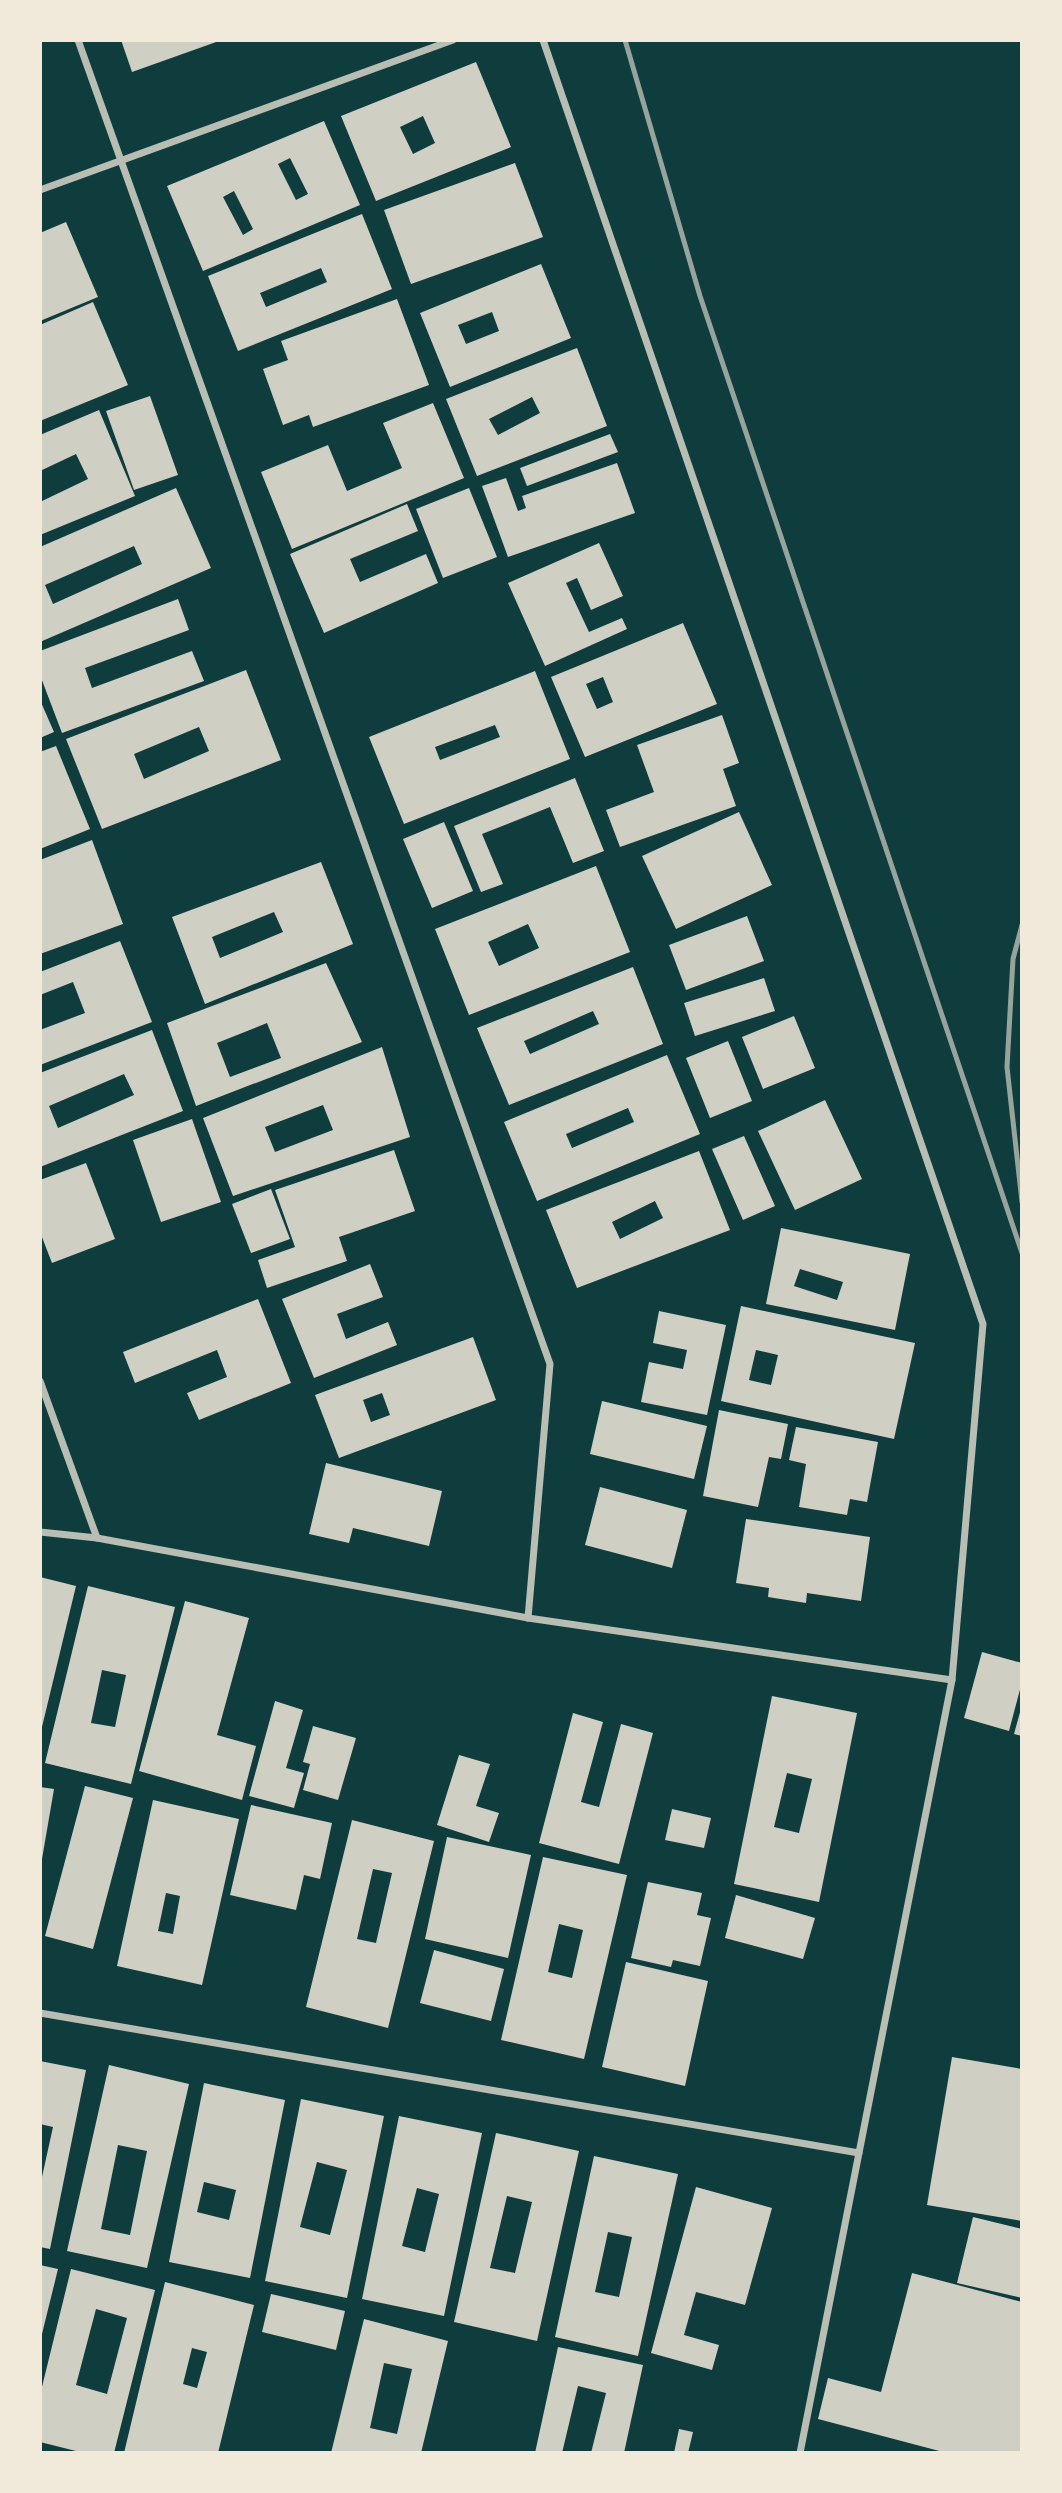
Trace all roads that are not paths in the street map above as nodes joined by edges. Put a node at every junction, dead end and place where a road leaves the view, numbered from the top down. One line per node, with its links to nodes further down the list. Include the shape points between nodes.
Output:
1 (78, 40): 4 (street)
2 (453, 40): 4 (street)
3 (543, 40): 10 (street, via 983,1324)
4 (121, 162): 5 (street); 9 (street, via 550,1364)
5 (40, 190)
6 (40, 1381): 8 (street)
7 (40, 1532): 8 (street)
8 (97, 1538): 9 (street)
9 (528, 1618): 10 (street)
10 (952, 1680): 12 (street)
11 (40, 2013): 12 (street)
12 (859, 2153): 13 (street)
13 (800, 2453)

